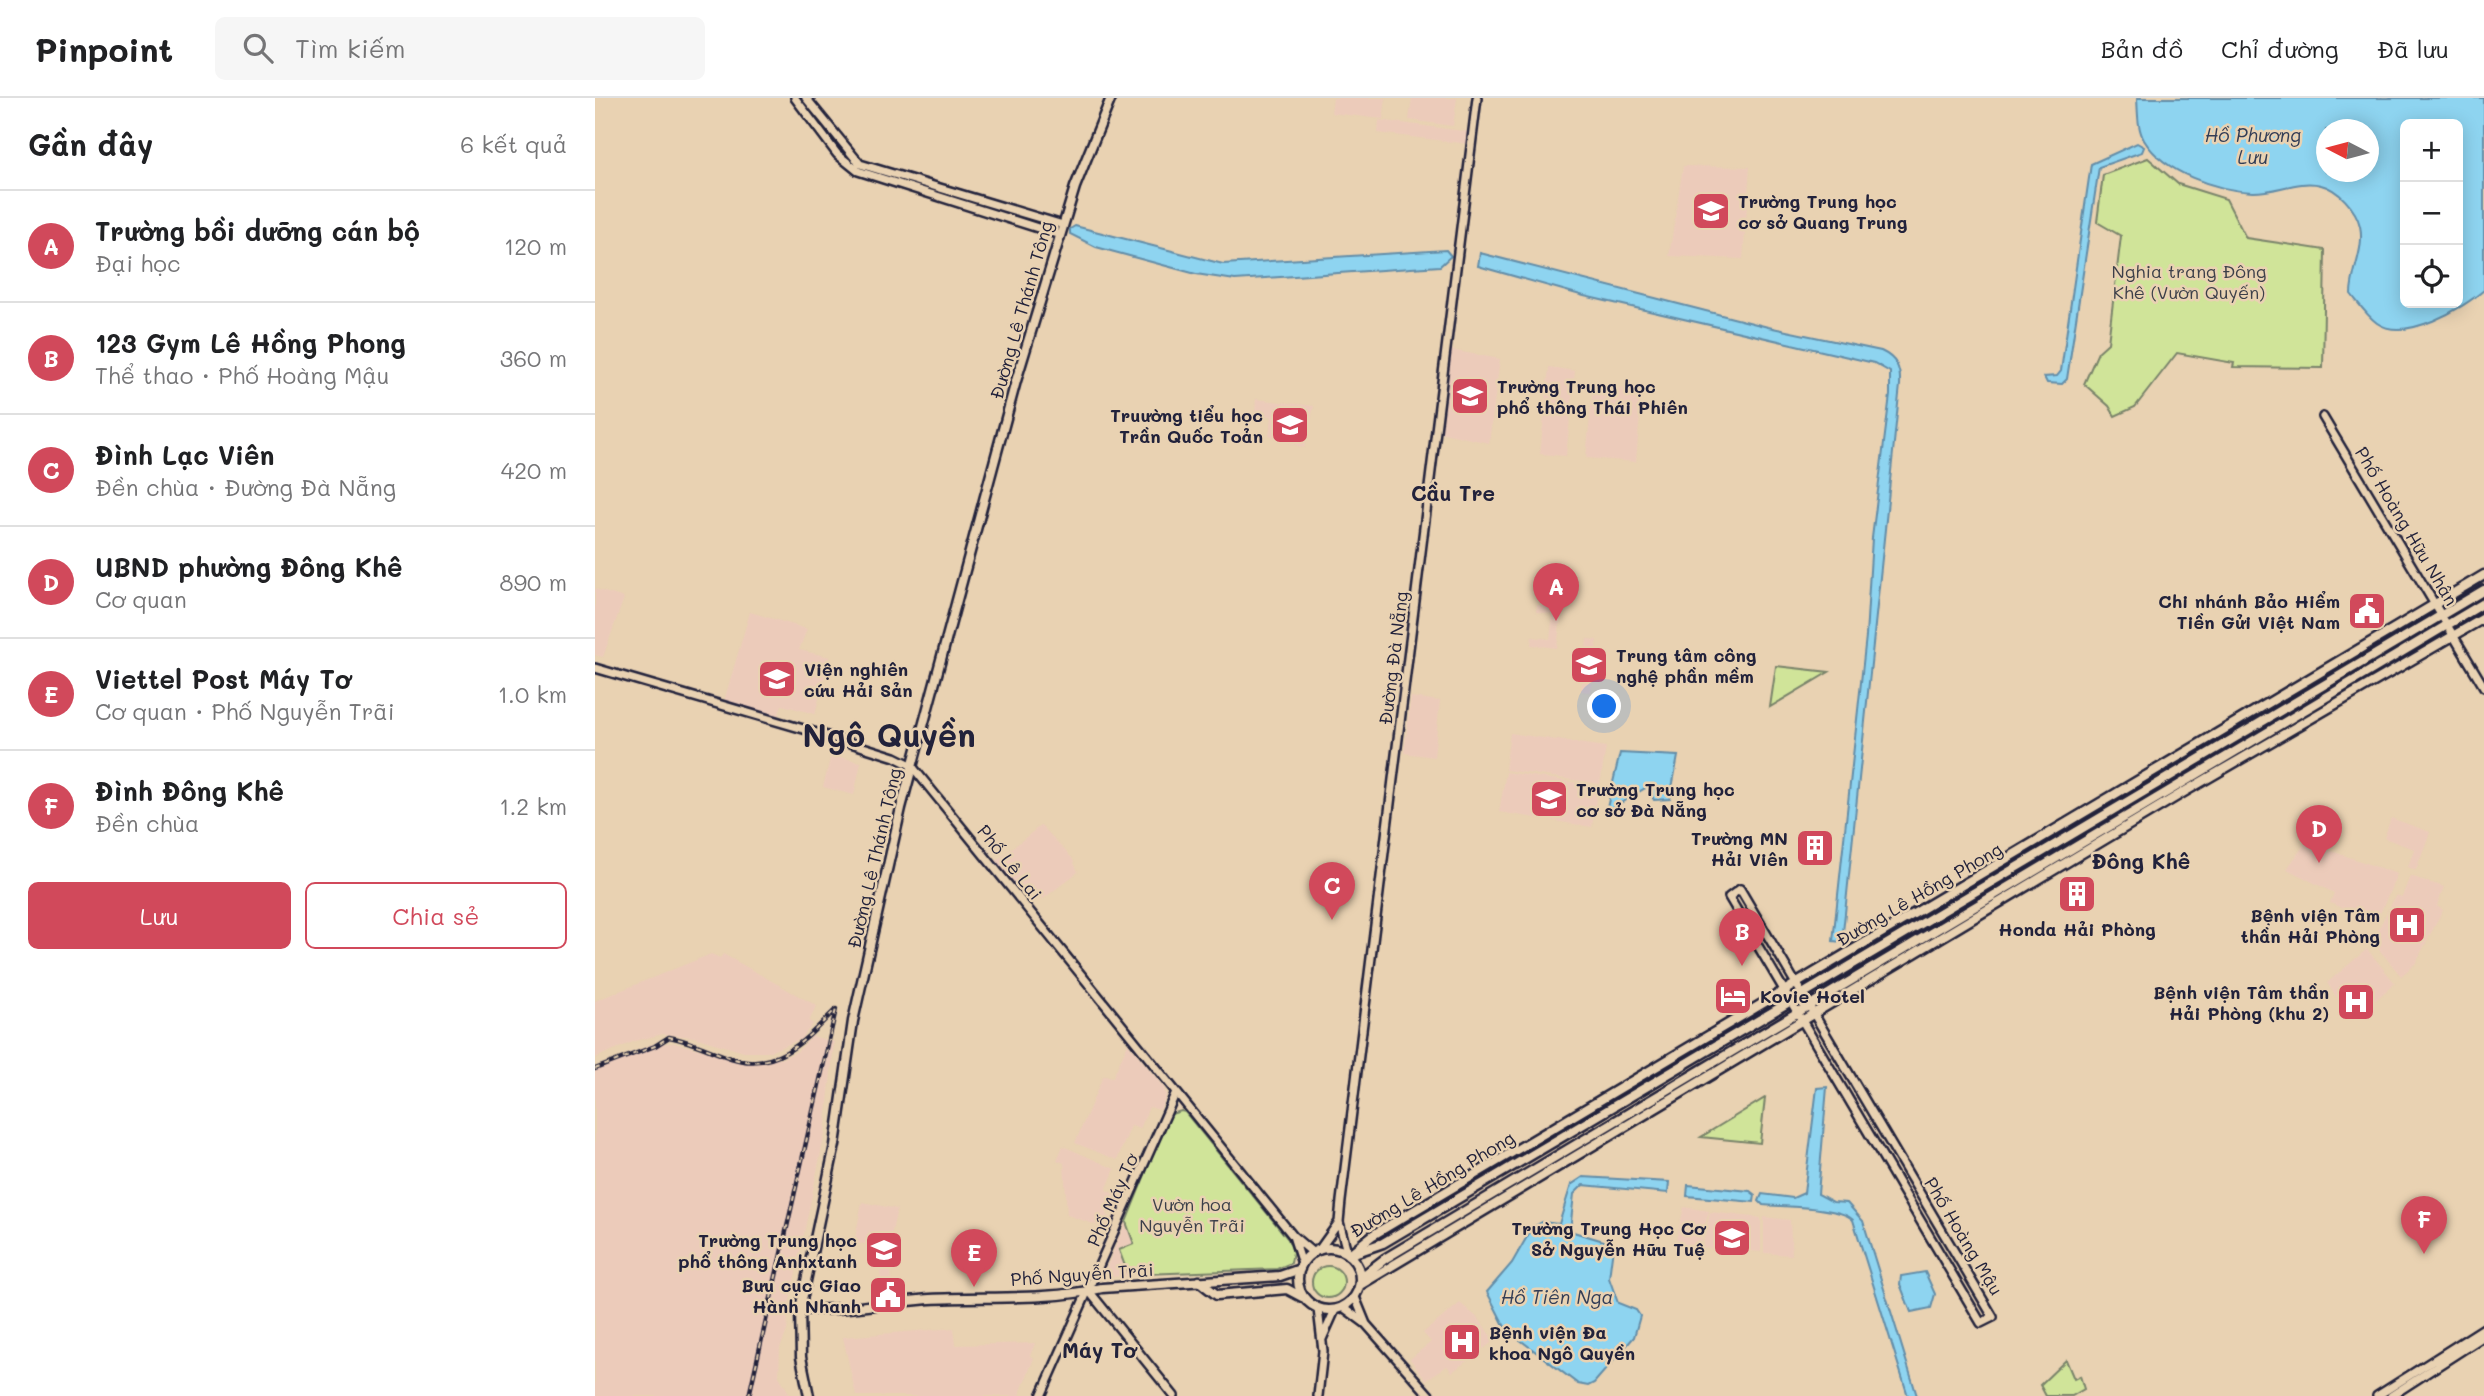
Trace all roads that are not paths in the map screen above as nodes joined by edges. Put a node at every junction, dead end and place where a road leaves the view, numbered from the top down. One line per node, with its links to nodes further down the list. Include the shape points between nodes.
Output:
1 (795, 98): 6 (street, via 837,153 858,172)
2 (1111, 98): 5 (main road, Đường Lê Thánh Tông)
3 (1477, 98): 36 (street, Đường Đà Nẵng)
4 (807, 100): 5 (street, via 860,164)
5 (1063, 225): 6 (main road, Đường Lê Thánh Tông)
6 (1060, 234): 18 (main road, Đường Lê Thánh Tông)
7 (2323, 417): 11 (street, Phố Hoàng Hữu Nhân)
8 (2484, 575): 11 (main road, Đường Lê Hồng Phong)
9 (2484, 590): 12 (main road, Đường Lê Hồng Phong)
10 (2484, 603): 14 (main road, Đường Lê Hồng Phong)
11 (2435, 605): 12 (street, Phố Hoàng Hữu Nhân); 19 (main road, Đường Lê Hồng Phong)
12 (2442, 615): 14 (street, Phố Hoàng Hữu Nhân); 21 (main road, Đường Lê Hồng Phong)
13 (2484, 618): 15 (main road)
14 (2448, 625): 15 (street, Phố Hoàng Hữu Nhân); 23 (main road, Đường Lê Hồng Phong)
15 (2455, 635): 17 (street, Phố Hoàng Hữu Nhân); 25 (main road)
16 (595, 668): 18 (street)
17 (2484, 687)
18 (911, 765): 29 (street, Phố Lê Lai); 51 (main road, Đường Lê Thánh Tông, via 853,1021 835,1144)
19 (1796, 984): 20 (main road, Đường Lê Hồng Phong); 20 (street, Phố Hoàng Mậu, via 1740,889 1729,897); 21 (street, Phố Hoàng Mậu)
20 (1785, 991): 22 (street, Phố Hoàng Mậu); 27 (main road, Đường Lê Hồng Phong)
21 (1803, 995): 22 (main road, Đường Lê Hồng Phong); 23 (street, Phố Hoàng Mậu)
22 (1791, 1002): 24 (street, Phố Hoàng Mậu); 30 (main road, Đường Lê Hồng Phong)
23 (1808, 1004): 24 (main road, Đường Lê Hồng Phong); 25 (street, Phố Hoàng Mậu)
24 (1797, 1011): 26 (street, Phố Hoàng Mậu); 34 (main road, Đường Lê Hồng Phong)
25 (1814, 1015): 26 (main road); 28 (street, Phố Hoàng Mậu)
26 (1803, 1022): 31 (street, Phố Hoàng Mậu); 35 (main road)
27 (1627, 1086): 30 (main road); 32 (main road, Đường Lê Hồng Phong)
28 (1859, 1090): 31 (street); 42 (street, Phố Hoàng Mậu)
29 (1176, 1092): 37 (street, Phố Lê Lai); 47 (street, Phố Máy Tơ)
30 (1633, 1095): 33 (main road, Đường Lê Hồng Phong)
31 (1847, 1099): 44 (street, Phố Hoàng Mậu)
32 (1487, 1169): 33 (main road); 40 (main road, Đường Lê Hồng Phong, via 1373,1235)
33 (1492, 1178): 38 (main road, Đường Lê Hồng Phong)
34 (1500, 1189): 35 (main road); 41 (main road, Đường Lê Hồng Phong)
35 (1505, 1198): 46 (main road)
36 (1339, 1222): 39 (street, Đường Đà Nẵng); 40 (street, Đường Đà Nẵng)
37 (1293, 1236): 39 (street, Phố Lê Lai); 43 (street, Phố Lê Lai)
38 (1379, 1245): 40 (main road, Đường Lê Hồng Phong); 41 (main road, via 1376,1255)
39 (1316, 1251): 40 (main road, via 1329,1248); 43 (main road)
40 (1348, 1255): 46 (main road, via 1357,1265)
41 (1386, 1258): 46 (main road, Đường Lê Hồng Phong)
42 (1962, 1265): 44 (street); 44 (street, Phố Hoàng Mậu, via 1993,1317 1981,1323)
43 (1301, 1267): 45 (main road, Phố Nguyễn Trãi, via 1280,1276); 49 (main road, via 1299,1284)
44 (1951, 1272)
45 (1199, 1281): 47 (main road, Phố Nguyễn Trãi); 49 (main road, Phố Nguyễn Trãi, via 1217,1295 1287,1289)
46 (1360, 1281): 48 (main road)
47 (1089, 1291): 51 (main road, Phố Nguyễn Trãi); 58 (street, Phố Máy Tơ); 59 (street)
48 (1355, 1297): 52 (main road); 53 (street)
49 (1304, 1298): 50 (main road)
50 (1318, 1308): 52 (main road); 56 (street)
51 (800, 1309): 57 (main road, Đường Lê Thánh Tông, via 801,1357)
52 (1339, 1309): 53 (street); 56 (street)
53 (1366, 1324): 61 (street)
54 (2484, 1328): 62 (street)
55 (2484, 1336): 63 (street)
56 (1321, 1340): 60 (street)
57 (809, 1396)
58 (1041, 1396)
59 (1174, 1396)
60 (1318, 1396)
61 (1430, 1396)
62 (2377, 1396)
63 (2391, 1396)

